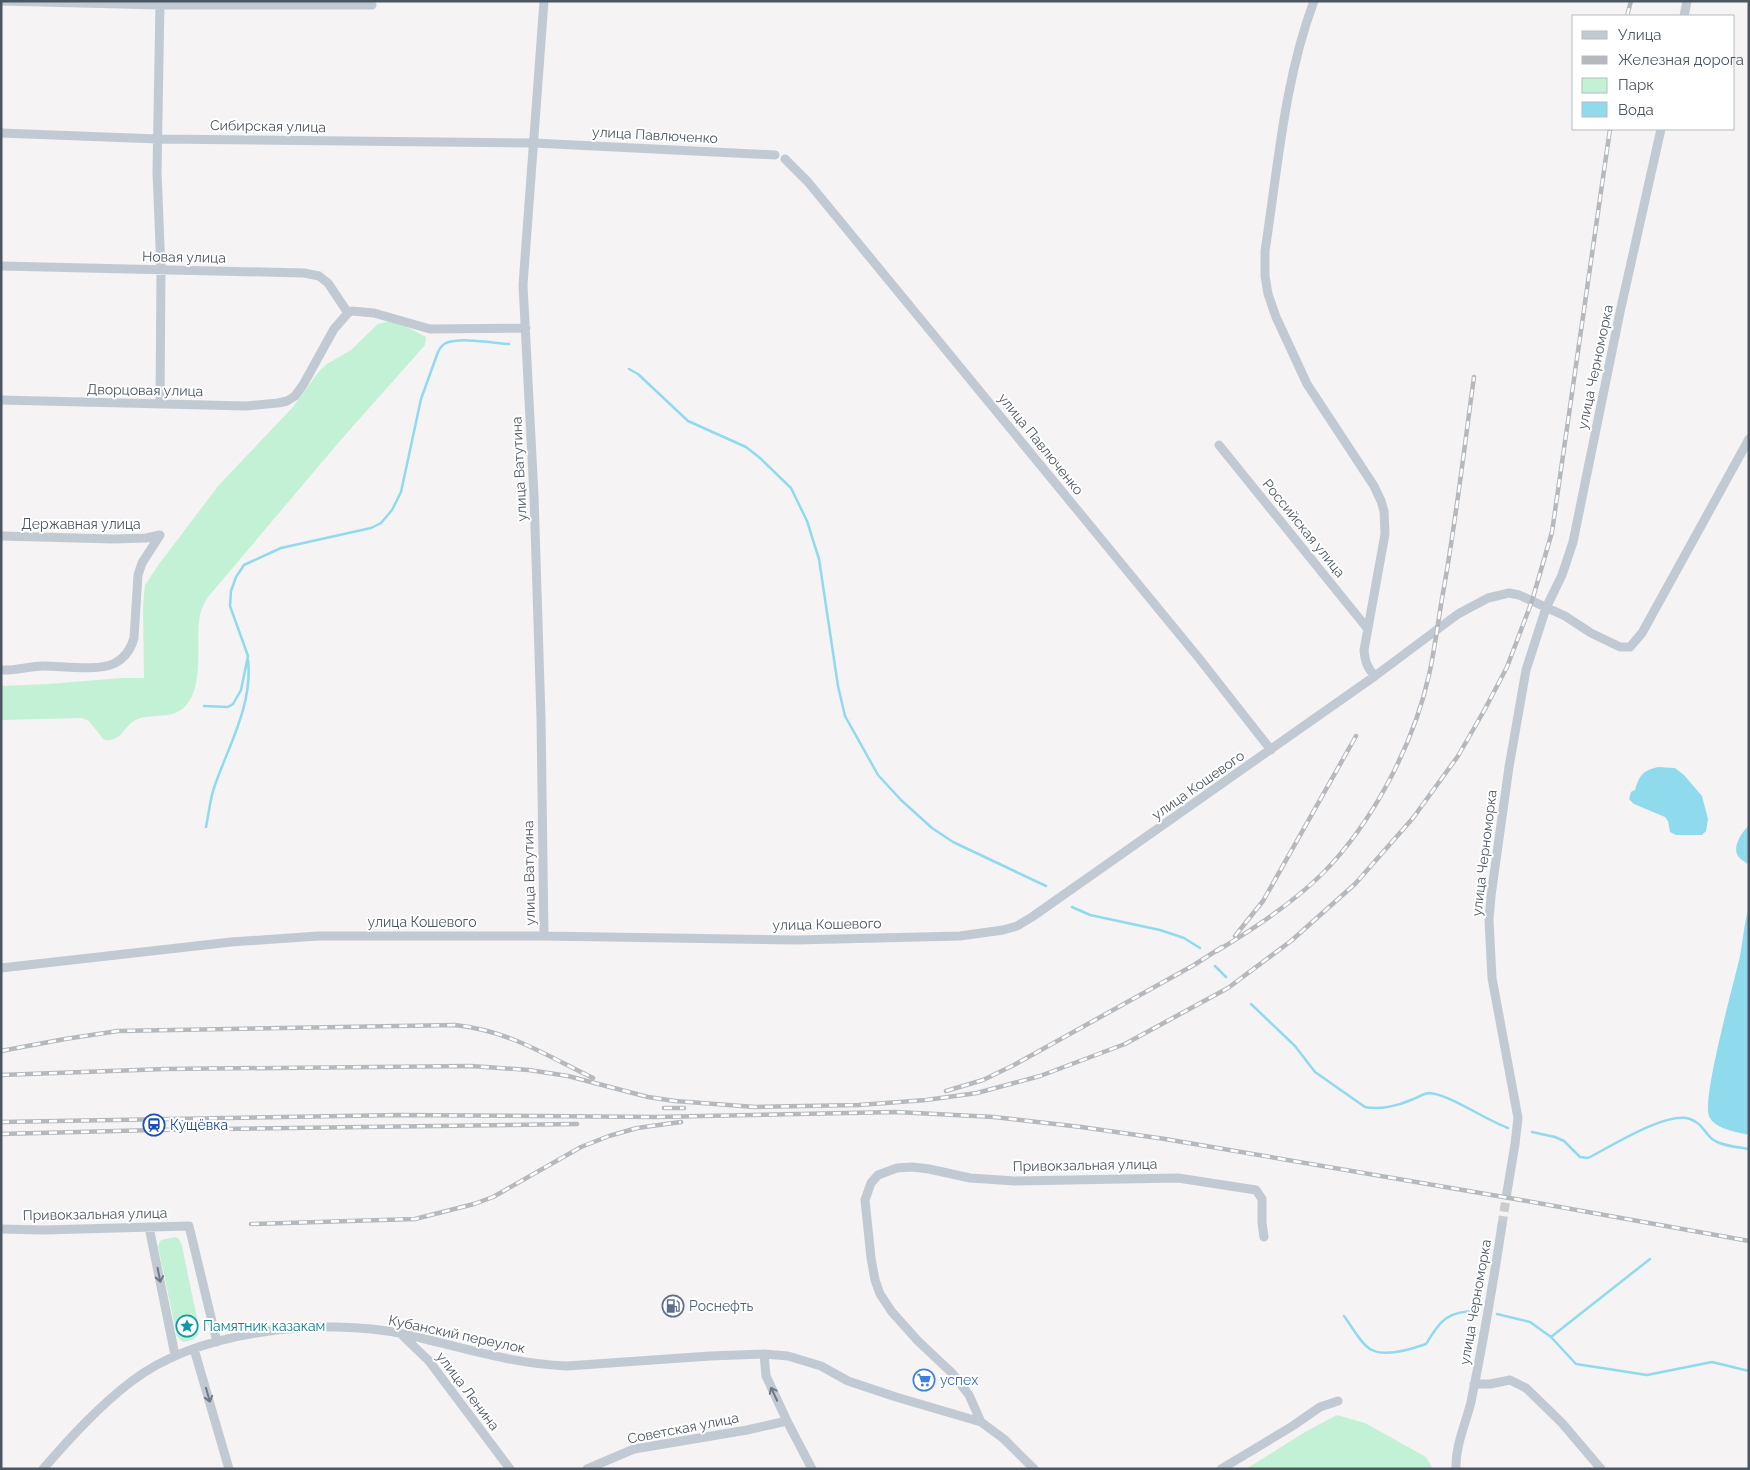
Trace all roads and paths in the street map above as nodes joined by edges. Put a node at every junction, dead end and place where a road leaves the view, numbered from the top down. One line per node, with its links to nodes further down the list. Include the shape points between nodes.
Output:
1 (1, 1): 5 (street)
2 (544, 1): 11 (street, улица Ватутина)
3 (1314, 1): 24 (street, via 1293,70 1265,250 1265,276 1276,318 1307,384 1374,486 1384,511 1385,534)
4 (1687, 1): 7 (street)
5 (160, 3): 6 (street); 10 (street)
6 (372, 5)
7 (1684, 15)
8 (1661, 130): 23 (street, улица Черноморка, via 1573,542)
9 (1, 133): 10 (street, Сибирская улица)
10 (158, 139): 11 (street, Сибирская улица); 15 (street)
11 (534, 142): 12 (street, улица Павлюченко); 17 (street, улица Ватутина, via 523,285)
12 (775, 155)
13 (785, 160): 27 (street, улица Павлюченко, via 808,182)
14 (1, 266): 15 (street, Новая улица)
15 (161, 270): 16 (street, Новая улица, via 318,276 328,283); 19 (street)
16 (348, 313): 17 (street, via 374,313 430,330); 19 (street, Дворцовая улица, via 334,330 303,385 287,401 246,406)
17 (526, 328): 28 (street, улица Ватутина, via 535,506)
18 (1, 400): 19 (street, Дворцовая улица)
19 (160, 404)
20 (1749, 438): 23 (street, via 1642,633 1630,647 1614,646)
21 (1220, 446): 24 (street, Российская улица)
22 (1, 536): 25 (street, Державная улица, via 139,539 160,535 138,575 134,638 119,661 101,666)
23 (1546, 608): 26 (street, улица Кошевого, via 1509,593 1488,598 1458,614); 30 (street, улица Черноморка, via 1520,697 1495,856 1489,920 1492,978 1518,1118)
24 (1367, 628): 26 (street, via 1364,660)
25 (1, 670)
26 (1375, 676): 27 (street, улица Кошевого)
27 (1271, 750): 28 (street, улица Кошевого, via 1032,917 1003,930 960,936 796,940)
28 (544, 936): 29 (street, улица Кошевого, via 290,938)
29 (1, 968)
30 (1507, 1192)
31 (1502, 1224): 40 (street, улица Черноморка)
32 (149, 1227): 33 (street, Привокзальная улица); 36 (street, Привокзальная улица, via 189,1226); 39 (street, one-way to 39)
33 (1, 1229)
34 (1264, 1237): 43 (street, Привокзальная улица, via 1262,1199 1256,1190 1178,1178 1015,1181 970,1178 912,1167 878,1175 871,1182 865,1200 870,1258 880,1294 918,1341 952,1373 969,1395)
35 (402, 1334): 36 (street, Кубанский переулок, via 310,1328); 38 (street, Кубанский переулок, via 544,1365); 46 (street, улица Ленина, via 429,1361)
36 (217, 1342): 37 (street, Кубанский переулок)
37 (194, 1349): 39 (street, Кубанский переулок); 45 (street, one-way to 45)
38 (764, 1354): 42 (street, one-way to 38, via 766,1376); 43 (street, Кубанский переулок, via 788,1356 821,1366 848,1381)
39 (175, 1355): 44 (street, Кубанский переулок, via 132,1381 100,1409)
40 (1474, 1384): 51 (street, улица Черноморка); 52 (street, via 1510,1380 1526,1388 1562,1423)
41 (1338, 1401): 50 (street, via 1320,1408)
42 (787, 1421): 47 (street, Советская улица, via 634,1449); 48 (street)
43 (981, 1422): 49 (street, via 1004,1439)
44 (43, 1469)
45 (229, 1469)
46 (510, 1469)
47 (587, 1469)
48 (812, 1469)
49 (1034, 1469)
50 (1221, 1469)
51 (1456, 1469)
52 (1601, 1469)

